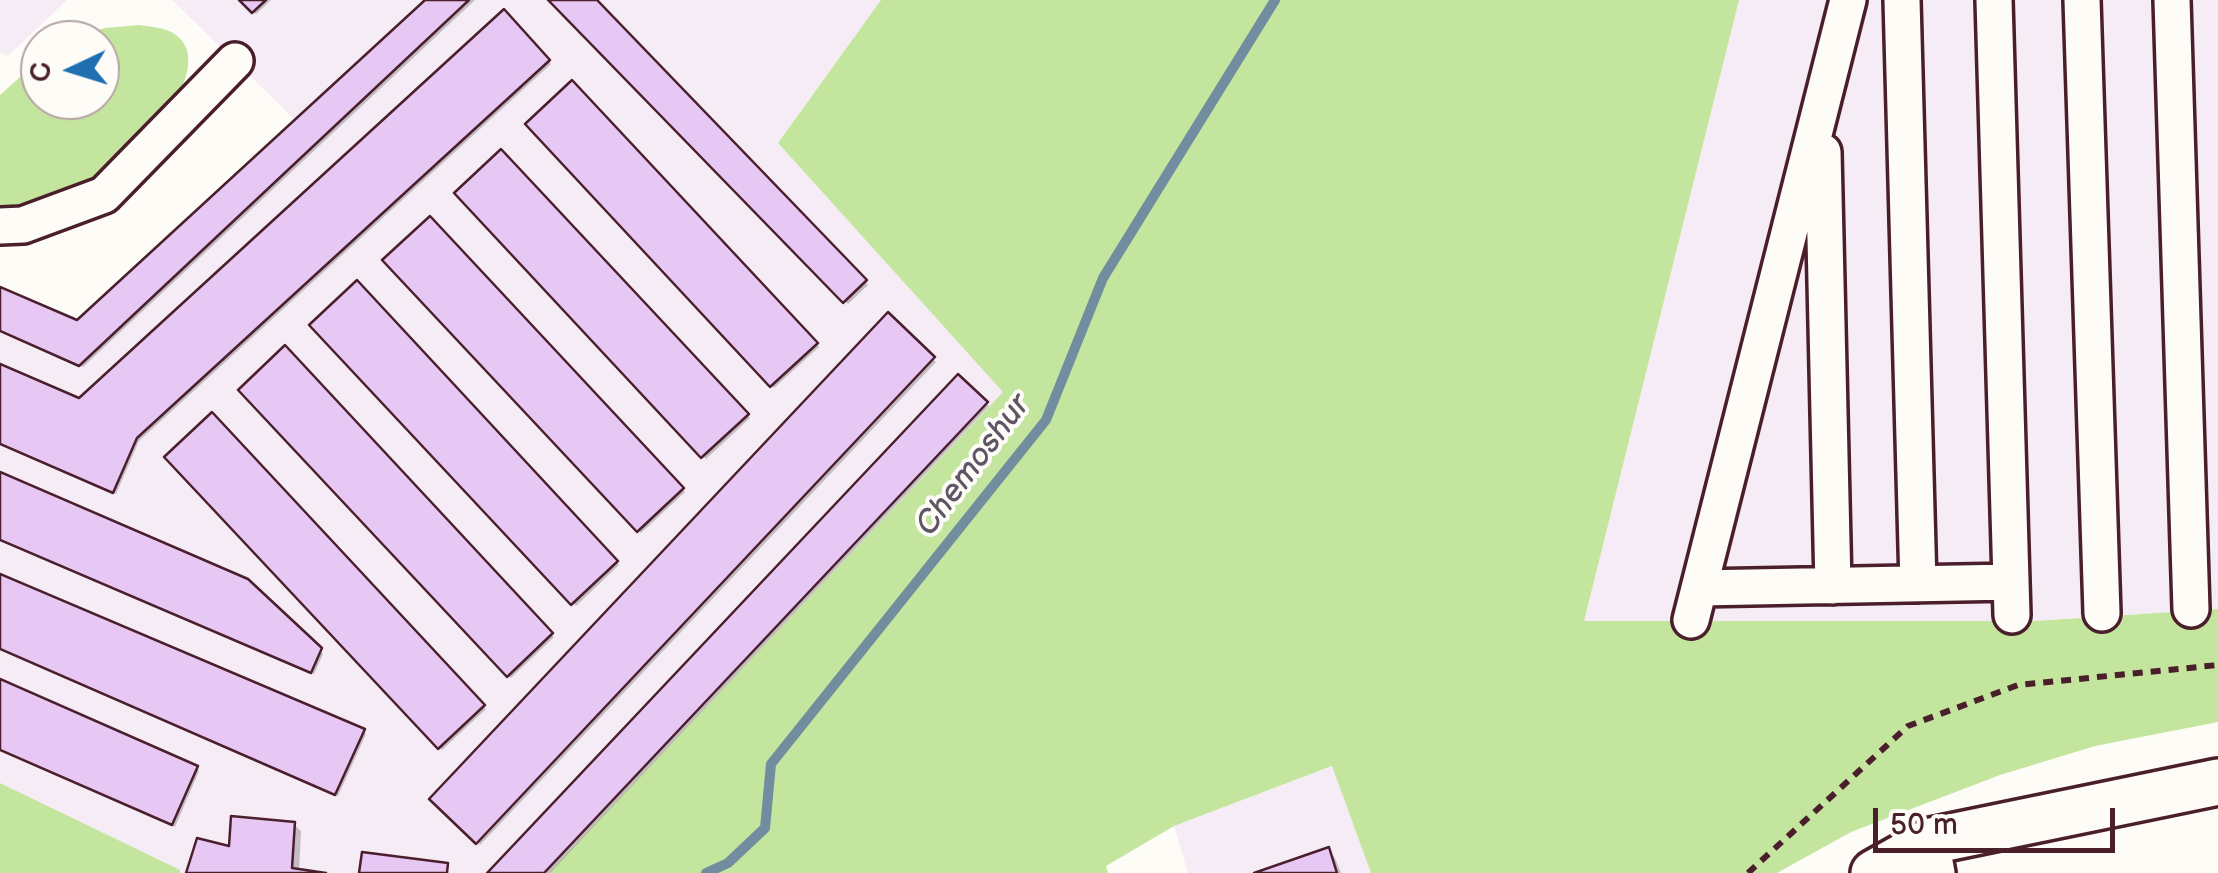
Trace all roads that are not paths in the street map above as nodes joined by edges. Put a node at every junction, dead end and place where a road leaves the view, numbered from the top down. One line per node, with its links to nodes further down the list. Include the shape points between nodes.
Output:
1 (1848, 0): 7 (street)
2 (1902, 0): 9 (street)
3 (1994, 0): 9 (street, via 2011,598)
4 (2082, 0): 12 (street)
5 (2172, 0): 10 (street)
6 (235, 61): 8 (street, via 104,195 23,226)
7 (1822, 105): 11 (street); 11 (street, via 1695,604)
8 (0, 226)
9 (1918, 584): 11 (street)
10 (2200, 585)
11 (1833, 586)
12 (2102, 612)
13 (2218, 782): 14 (main road)
14 (1934, 857): 15 (main road)
15 (1874, 873)

